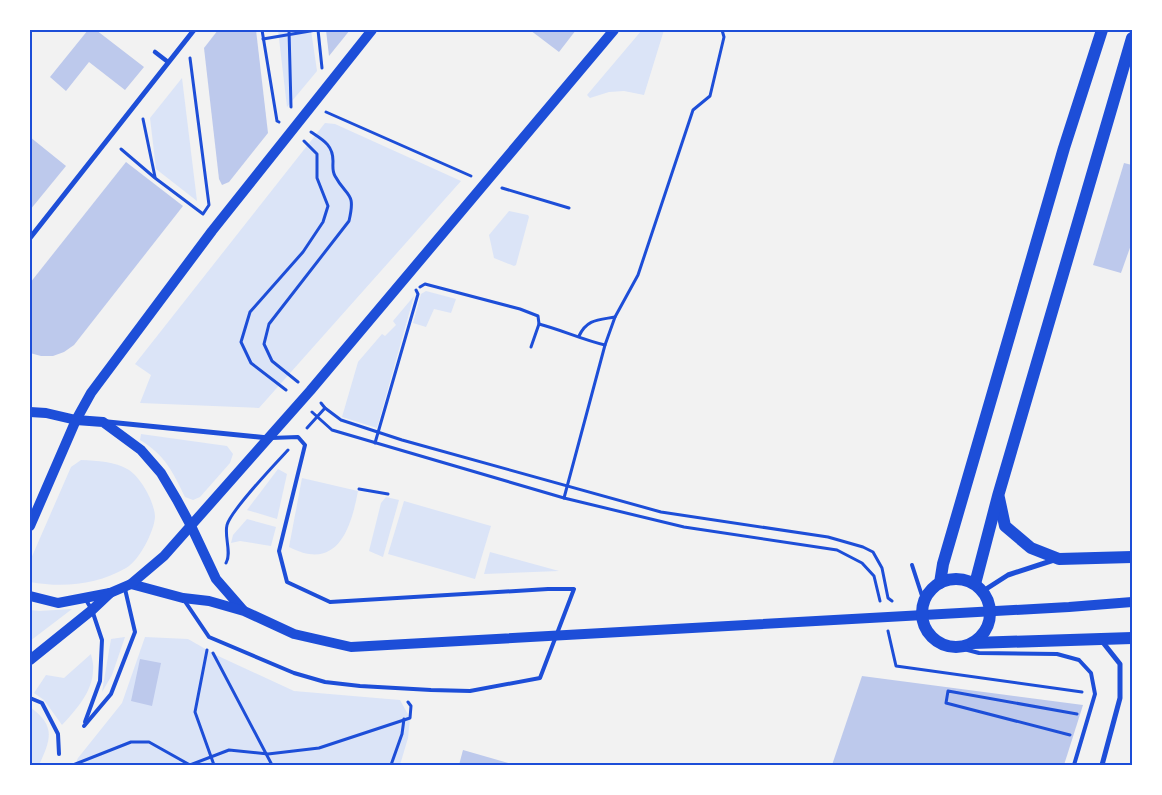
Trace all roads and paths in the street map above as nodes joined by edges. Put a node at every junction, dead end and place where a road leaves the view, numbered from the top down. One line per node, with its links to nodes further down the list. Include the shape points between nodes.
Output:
1 (194, 30): 13 (street)
2 (262, 30): 10 (path)
3 (317, 30): 8 (path); 14 (path)
4 (372, 30): 14 (main road)
5 (614, 30): 22 (main road)
6 (722, 30): 27 (path, via 724,38 710,96 693,110 638,275)
7 (1102, 30): 54 (main road, via 1064,148)
8 (289, 32): 10 (path); 15 (path)
9 (1132, 38): 46 (main road)
10 (263, 39): 18 (path, via 277,121)
11 (155, 52): 13 (street)
12 (190, 58): 21 (path, via 209,206 203,214)
13 (168, 62): 24 (street)
14 (324, 89): 18 (main road)
15 (290, 93)
16 (325, 112): 22 (path)
17 (143, 119): 21 (path)
18 (291, 131): 32 (path, via 317,154 317,178 328,206 323,222 303,252 250,312 241,342 251,363); 37 (main road, via 104,375)
19 (330, 146): 33 (path, via 334,175 350,194 349,221 269,324 264,344 272,361)
20 (121, 149): 21 (path)
21 (155, 178)
22 (486, 183): 23 (path); 33 (main road)
23 (569, 208)
24 (30, 238)
25 (416, 289): 26 (path); 28 (path, via 425,284 520,309 538,316); 39 (path, via 418,294)
26 (409, 297)
27 (615, 317): 29 (path, via 592,321 584,326); 30 (path)
28 (539, 324): 29 (path); 31 (path)
29 (579, 336): 30 (path)
30 (605, 345): 43 (path)
31 (531, 347)
32 (286, 390)
33 (310, 391): 41 (main road)
34 (325, 408): 36 (path); 36 (path, via 319,401 312,412); 39 (path, via 341,420)
35 (30, 412): 37 (main road)
36 (317, 417): 40 (path); 42 (path, via 332,430)
37 (76, 420): 38 (main road); 48 (main road)
38 (103, 422): 41 (street); 49 (main road, via 141,450 161,473)
39 (378, 432): 42 (path); 43 (path)
40 (298, 437): 41 (lane); 53 (path, via 227,524 228,558); 60 (lane, via 305,445 278,551 287,582 330,602 574,589 540,678 470,691 325,682 294,673 208,637)
41 (269, 438): 49 (main road)
42 (375, 443): 47 (path)
43 (567, 486): 47 (path); 64 (path, via 661,512 828,537 863,547 873,552 882,568 888,598)
44 (359, 489): 45 (path)
45 (388, 494)
46 (998, 496): 51 (main road, via 1005,526 1031,548); 56 (main road)
47 (564, 498): 63 (path, via 684,527 836,550 862,563 874,576)
48 (30, 526)
49 (191, 526): 53 (main road); 55 (main road, via 164,556)
50 (1132, 557): 51 (main road)
51 (1059, 559): 56 (street)
52 (912, 565): 61 (lane)
53 (216, 579): 66 (main road)
54 (940, 583): 56 (main road, via 966,580); 61 (main road, via 929,592)
55 (128, 586): 57 (main road); 60 (main road); 65 (lane, via 135,632 111,694 84,726 100,682 102,640)
56 (979, 587): 70 (main road, via 991,610 983,635)
57 (110, 593): 59 (main road); 65 (main road)
58 (30, 596): 59 (main road, via 58,603)
59 (84, 598): 65 (lane)
60 (183, 598): 66 (main road)
61 (924, 602): 71 (main road, via 922,618 926,630 941,644)
62 (1132, 602): 66 (main road, via 351,647 294,634)
63 (881, 603)
64 (893, 603)
65 (92, 610): 72 (main road)
66 (244, 611)
67 (887, 630): 73 (path, via 896,666)
68 (1132, 638): 69 (main road)
69 (1100, 639): 70 (main road); 86 (street, via 1120,664 1120,698)
70 (973, 643): 71 (main road)
71 (960, 648): 73 (lane, via 979,653 1057,654 1079,660 1091,673)
72 (30, 660)
73 (1095, 694): 77 (path, via 1079,714 948,691 946,703); 85 (lane)
74 (405, 696): 76 (path, via 411,706 410,718)
75 (30, 698): 78 (lane, via 42,703 58,734)
76 (404, 719): 79 (path, via 319,748); 84 (path)
77 (1055, 732)
78 (59, 754)
79 (268, 754): 80 (path, via 229,750); 80 (path, via 208,644 195,712); 83 (path)
80 (211, 757): 81 (path, via 190,764 149,742 131,742); 82 (path)
81 (73, 765)
82 (214, 765)
83 (272, 765)
84 (391, 765)
85 (1074, 765)
86 (1102, 765)

